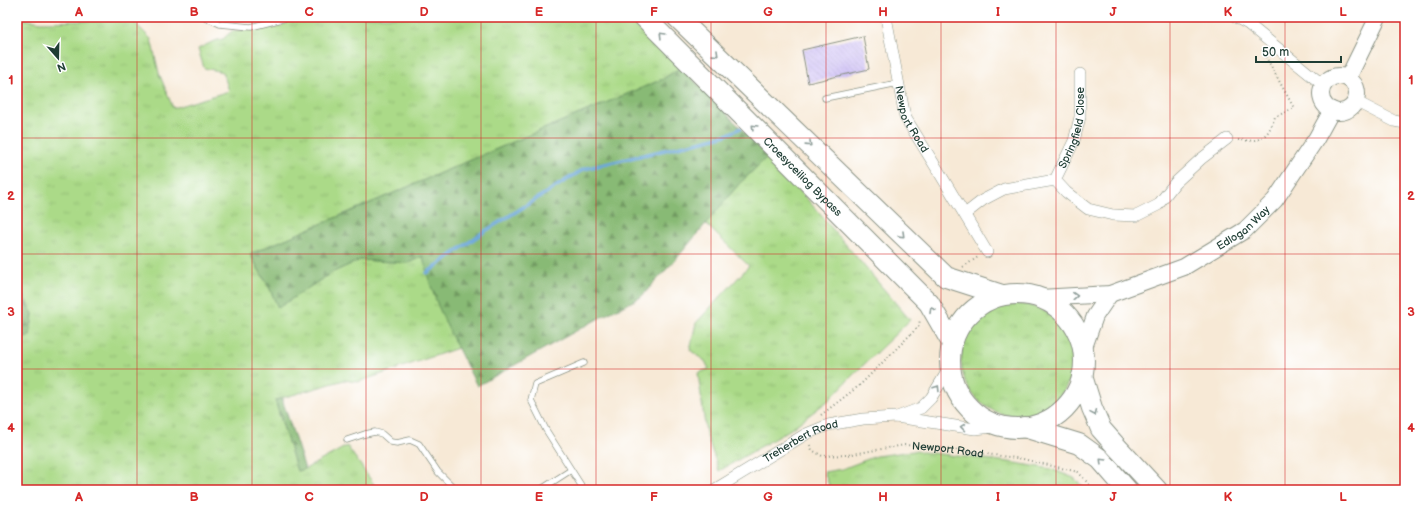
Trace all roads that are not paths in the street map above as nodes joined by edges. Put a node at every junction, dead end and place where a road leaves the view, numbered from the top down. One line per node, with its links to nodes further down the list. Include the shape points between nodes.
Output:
1 (100, 17): 2 (lane)
2 (144, 17)
3 (206, 17): 10 (lane, via 220,24 251,27)
4 (290, 17): 10 (lane)
5 (644, 17): 26 (highway, Croesyceiliog Bypass, one-way to 5, via 927,302)
6 (678, 17): 24 (highway, one-way to 24, via 946,277)
7 (886, 17): 13 (street, Newport Road)
8 (1235, 17): 14 (street, via 1248,24)
9 (1378, 17): 12 (street)
10 (279, 19)
11 (1080, 74): 20 (street, Springfield Close, via 1080,118 1074,141)
12 (1348, 78): 14 (street, via 1329,78); 16 (street, via 1354,84 1357,93)
13 (898, 83): 15 (lane); 21 (street, Newport Road, via 905,117)
14 (1323, 85): 17 (street, via 1321,95 1324,104)
15 (825, 98)
16 (1355, 102): 17 (street, via 1342,111); 18 (street, via 1394,121)
17 (1332, 110): 23 (street, Edlogan Way, via 1275,200 1245,230 1184,267)
18 (1405, 123)
19 (1227, 139): 20 (street, Springfield Close, via 1175,183 1158,205 1136,216 1113,215 1088,209)
20 (1055, 180): 21 (street, Springfield Close, via 1004,189 983,200)
21 (965, 214): 22 (street, Newport Road)
22 (987, 252)
23 (1110, 294): 25 (street, Edlogan Way, one-way to 23); 27 (street, via 1095,316)
24 (1002, 295): 25 (highway, via 1022,294); 26 (highway, via 985,302 971,312 959,327)
25 (1040, 298): 27 (highway, via 1056,306 1069,318 1078,333)
26 (952, 343): 29 (highway)
27 (1083, 350): 30 (highway)
28 (584, 362): 35 (lane, via 535,384 531,400)
29 (950, 367): 31 (street, Treherbert Road, one-way to 29, via 920,408 931,398); 32 (highway, via 955,387 966,405 982,418)
30 (1082, 376): 33 (highway, via 1075,395 1062,411 1044,422); 41 (highway, one-way to 41, via 1101,429)
31 (896, 418): 32 (street, Treherbert Road, one-way to 31, via 975,429); 39 (street, Treherbert Road, via 863,419 828,425 806,434)
32 (1002, 426): 33 (highway)
33 (1024, 427): 40 (highway, one-way to 33, via 1100,458 1079,444)
34 (347, 440): 36 (lane, via 375,432 382,434 391,442 410,440 419,444 438,472)
35 (571, 470): 37 (lane); 38 (lane)
36 (456, 490)
37 (540, 490)
38 (584, 490)
39 (714, 490)
40 (1128, 490)
41 (1157, 490)

